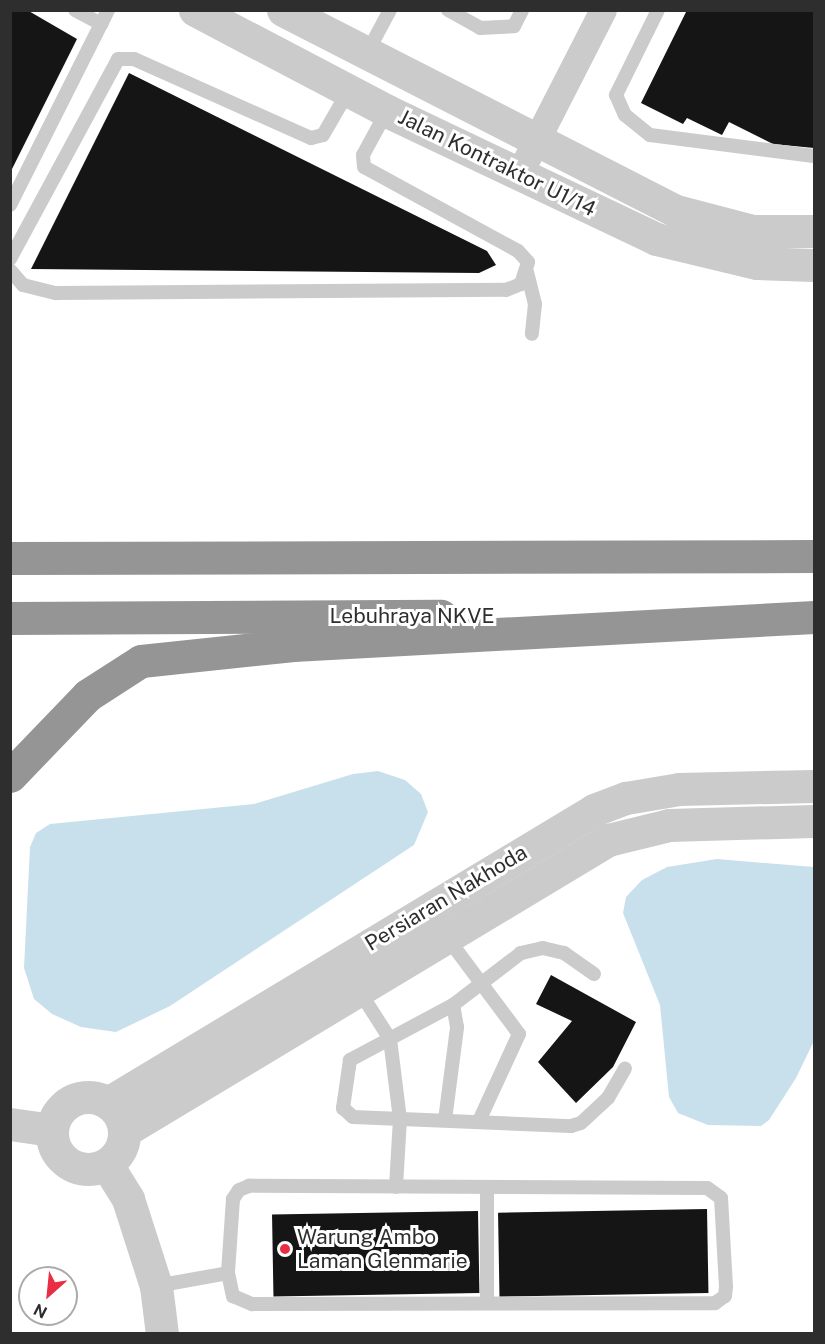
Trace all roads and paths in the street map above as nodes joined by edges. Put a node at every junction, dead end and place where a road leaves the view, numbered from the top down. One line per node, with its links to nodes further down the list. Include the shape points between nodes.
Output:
1 (75, 10): 10 (lane)
2 (108, 10): 10 (lane)
3 (195, 10): 12 (street, Jalan Kontraktor U1/14)
4 (284, 10): 11 (street, Jalan Kontraktor U1/14)
5 (390, 10): 11 (lane)
6 (448, 10): 7 (lane, via 480,28 514,26)
7 (522, 10)
8 (603, 10): 14 (street)
9 (658, 10): 15 (lane, via 616,95 625,115 650,135)
10 (101, 24): 17 (lane)
11 (367, 53): 14 (street, Jalan Kontraktor U1/14)
12 (349, 90): 13 (street, Jalan Kontraktor U1/14); 19 (lane, via 323,135 311,138 134,59 118,59)
13 (387, 111): 16 (street, Jalan Kontraktor U1/14); 22 (lane, via 363,155 364,167 518,251 528,262)
14 (537, 140): 16 (street); 18 (street, Jalan Kontraktor U1/14, via 676,211 752,231)
15 (814, 156)
16 (519, 174): 20 (street, Jalan Kontraktor U1/14, via 656,239 757,263)
17 (10, 205)
18 (814, 231)
19 (10, 259)
20 (814, 265)
21 (10, 270): 22 (lane, via 23,285 56,293 506,290 521,284)
22 (528, 272): 23 (lane, via 535,304)
23 (532, 333)
24 (814, 556): 25 (highway)
25 (10, 558)
26 (814, 615): 27 (highway, Lebuhraya NKVE); 28 (highway, via 293,645 141,661 88,695)
27 (10, 618)
28 (10, 776)
29 (814, 786): 38 (street, Persiaran Nakhoda, via 679,789 626,798 594,810)
30 (814, 821): 31 (street, Persiaran Nakhoda, via 669,825 608,840)
31 (446, 936): 33 (lane); 34 (street, Persiaran Nakhoda)
32 (594, 974): 33 (lane, via 564,953 543,948 521,953)
33 (481, 980): 35 (lane); 41 (lane, via 519,1034)
34 (358, 989): 36 (lane); 44 (street, Persiaran Nakhoda)
35 (453, 1005): 36 (lane); 40 (lane, via 457,1027)
36 (390, 1039): 39 (lane); 39 (lane, via 350,1060 343,1108 353,1117)
37 (625, 1068): 41 (lane, via 608,1098 581,1123 571,1126)
38 (108, 1103): 43 (street, via 87,1097 67,1103); 44 (street, via 119,1115)
39 (400, 1119): 40 (lane); 46 (lane)
40 (445, 1120): 41 (lane)
41 (479, 1121)
42 (10, 1124): 43 (street)
43 (51, 1131): 45 (street, via 57,1152 74,1167 85,1170)
44 (124, 1131): 45 (street, via 120,1150)
45 (107, 1165): 49 (street, via 128,1199)
46 (396, 1187): 47 (lane); 48 (lane, via 249,1186 239,1190 234,1199)
47 (487, 1187): 50 (lane); 50 (lane, via 707,1188 721,1198 726,1287 725,1296 715,1303)
48 (228, 1273): 49 (lane); 50 (lane, via 234,1296 252,1304)
49 (156, 1286): 51 (street)
50 (487, 1303)
51 (162, 1334)

